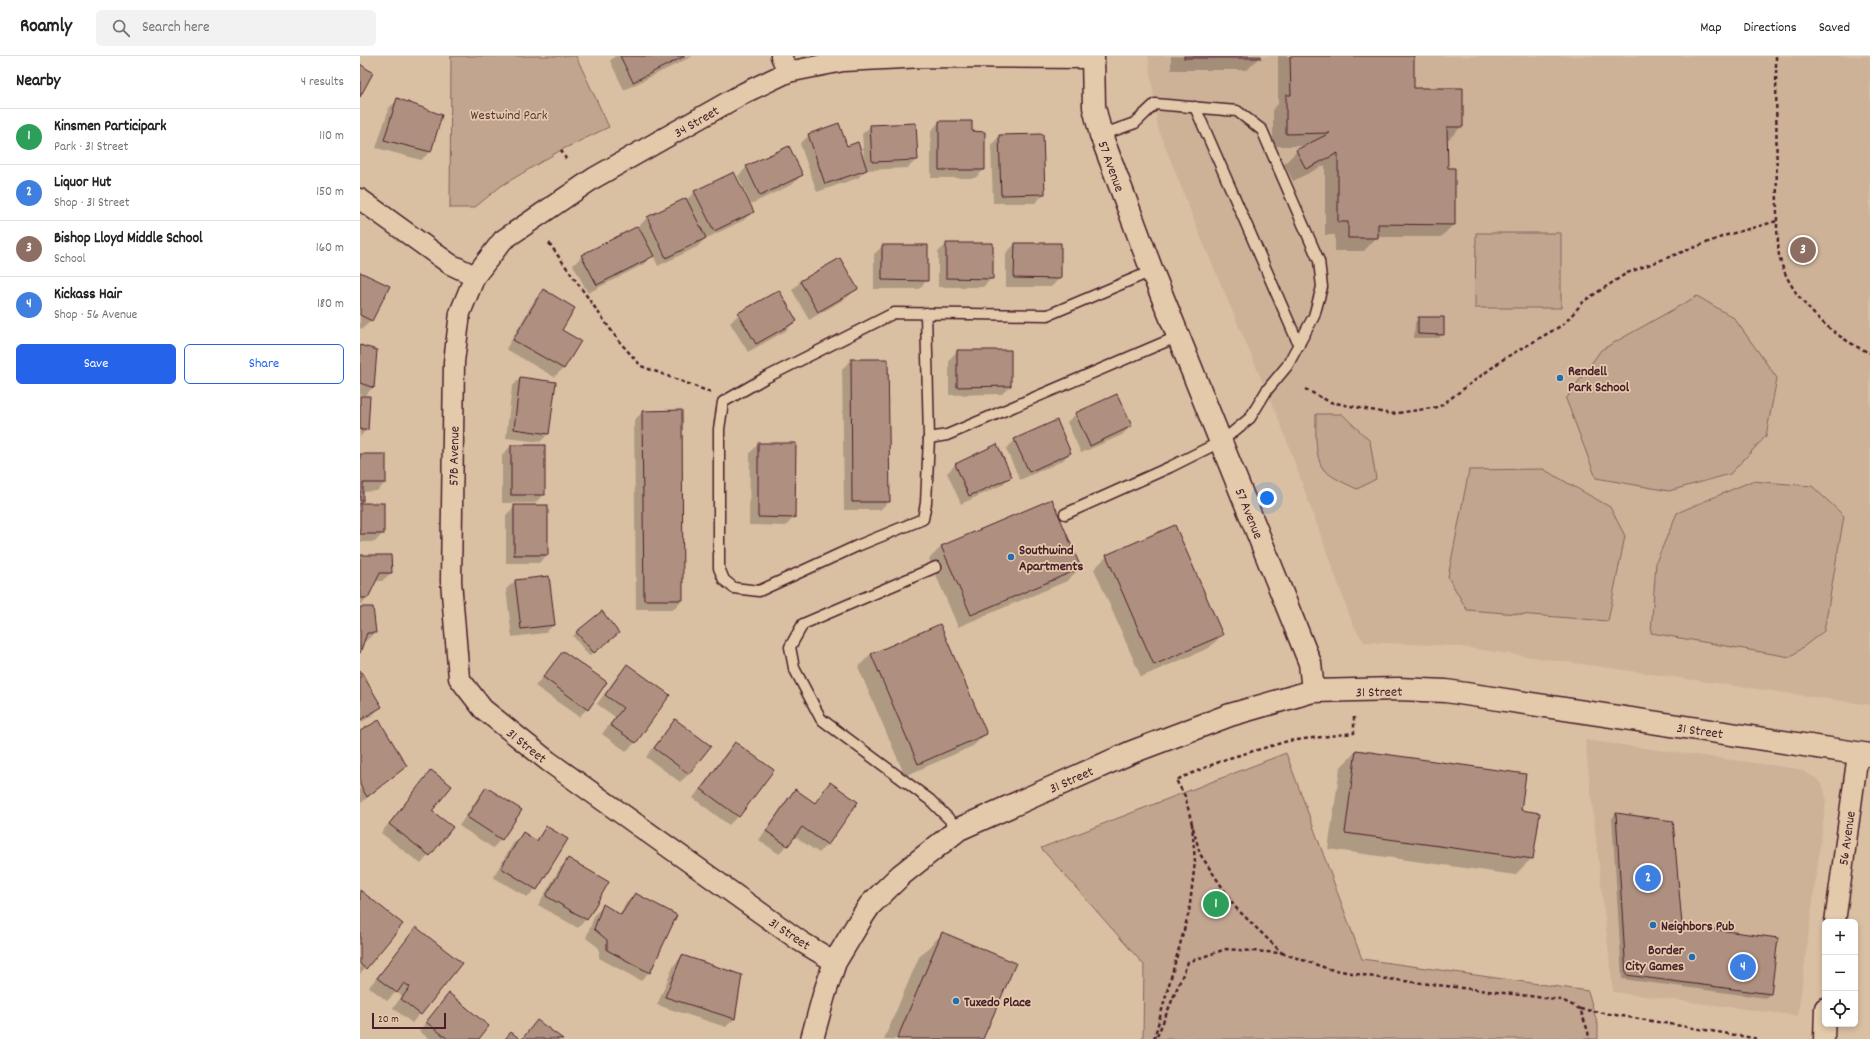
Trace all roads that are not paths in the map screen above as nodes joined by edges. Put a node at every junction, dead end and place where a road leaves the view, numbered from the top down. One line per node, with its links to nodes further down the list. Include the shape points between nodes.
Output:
1 (1093, 57): 2 (street, 34 Street, via 916,58); 4 (street, 57 Avenue, via 1094,107)
2 (784, 64): 7 (street, 34 Street, via 744,93 594,178 503,240)
3 (1195, 107): 4 (lane, via 1155,104 1135,123); 10 (lane); 10 (lane, via 1237,111 1262,130 1319,261 1322,287 1314,316)
4 (1101, 135): 6 (street, 57 Avenue)
5 (360, 199): 7 (street, via 450,264)
6 (1152, 271): 8 (lane, via 1048,315); 9 (street, 57 Avenue)
7 (475, 276): 15 (street, 57B Avenue, via 460,313 454,362 451,581)
8 (926, 313): 11 (lane); 11 (lane, via 894,312 723,402 719,429 719,568 724,580 734,588 759,591 923,519)
9 (1179, 336): 11 (lane, via 947,435); 12 (street, 57 Avenue)
10 (1299, 345): 12 (lane, via 1250,418)
11 (929, 438)
12 (1222, 441): 13 (lane); 16 (street, 57 Avenue, via 1310,663)
13 (1066, 514)
14 (936, 567): 18 (lane, via 804,624 790,647 794,668 821,719 930,800)
15 (455, 638): 20 (street, 31 Street, via 459,678 483,709 554,766 800,941)
16 (1313, 691): 17 (street, 31 Street, via 1446,691); 18 (street, 31 Street, via 1230,715 1132,752)
17 (1864, 754): 19 (street, 56 Avenue)
18 (959, 829): 20 (street, 31 Street, via 901,875 870,905)
19 (1836, 919)
20 (835, 962): 22 (street)
21 (1824, 1027): 23 (street)
22 (812, 1039)
23 (1824, 1039)

